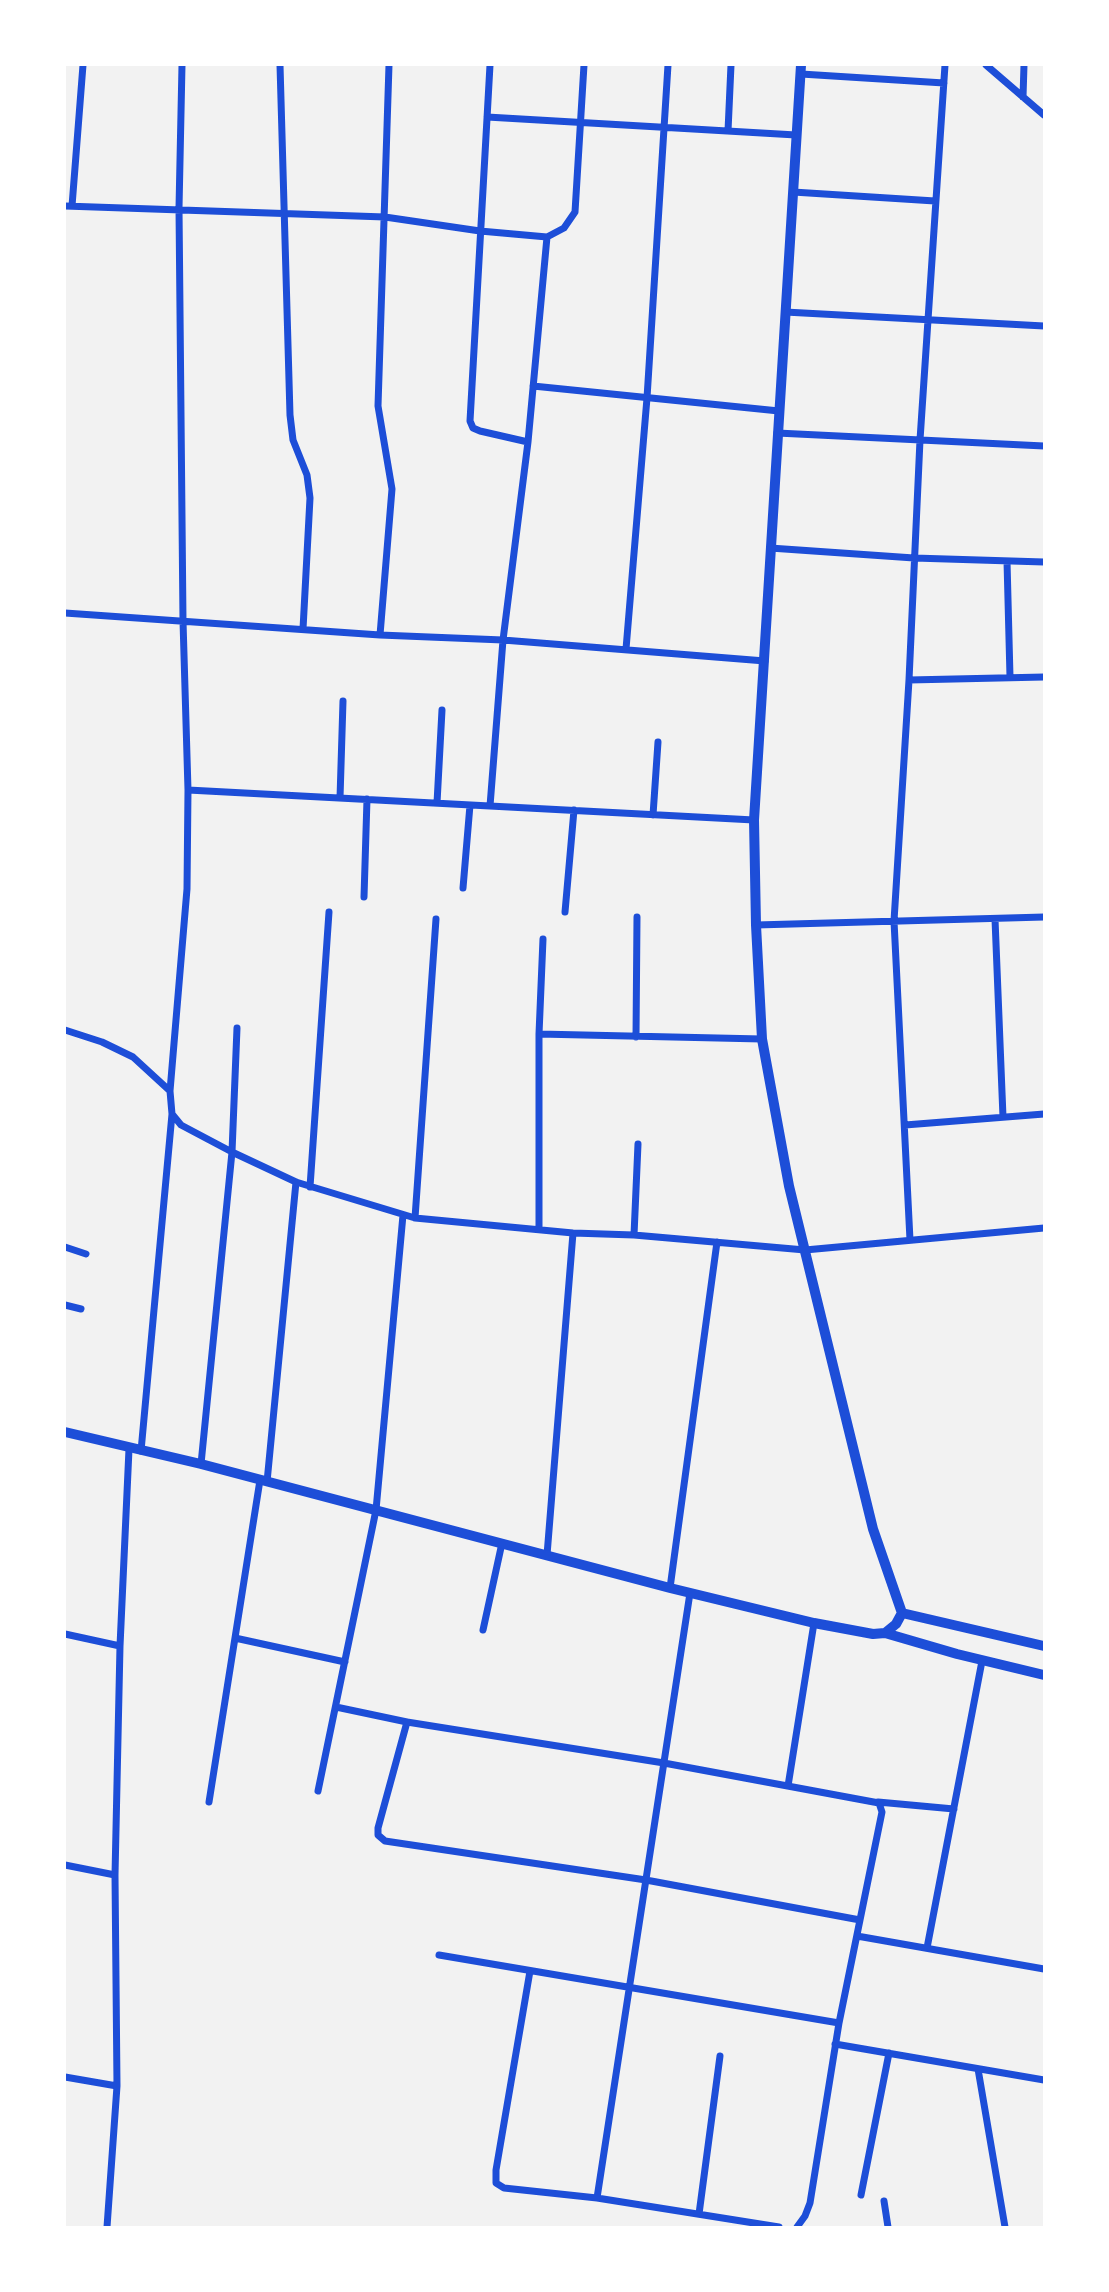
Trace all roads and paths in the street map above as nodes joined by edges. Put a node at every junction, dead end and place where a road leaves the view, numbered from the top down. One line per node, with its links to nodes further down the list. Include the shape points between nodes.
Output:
1 (83, 65): 23 (street)
2 (182, 65): 24 (street)
3 (280, 65): 25 (street)
4 (389, 65): 26 (street)
5 (490, 65): 16 (street)
6 (584, 65): 17 (street)
7 (668, 65): 18 (street)
8 (731, 65): 19 (street)
9 (945, 65): 13 (street)
10 (986, 65): 14 (street)
11 (1024, 65): 14 (street)
12 (801, 70): 13 (street); 20 (street)
13 (944, 83): 22 (street)
14 (1023, 97): 15 (street)
15 (1044, 115)
16 (487, 117): 17 (street); 27 (street)
17 (581, 122): 18 (street); 28 (street, via 575,212 564,228)
18 (665, 127): 19 (street); 33 (street)
19 (728, 131): 20 (street)
20 (796, 135): 21 (street)
21 (793, 192): 22 (street); 29 (street)
22 (936, 201): 30 (street)
23 (68, 206): 24 (street)
24 (179, 208): 25 (street); 44 (street)
25 (284, 213): 26 (street); 45 (street, via 291,428 310,498)
26 (385, 217): 27 (street); 46 (street, via 378,406 392,489)
27 (480, 231): 28 (street); 37 (street, via 470,421 480,431)
28 (547, 237): 32 (street)
29 (785, 312): 30 (street); 34 (street)
30 (927, 320): 31 (street); 36 (street)
31 (1044, 326)
32 (533, 386): 33 (street); 37 (street)
33 (647, 398): 34 (street); 48 (street)
34 (779, 411): 35 (street)
35 (777, 433): 36 (street); 39 (street)
36 (920, 440): 38 (street); 40 (street)
37 (528, 442): 47 (street)
38 (1044, 446)
39 (769, 548): 40 (street); 49 (street)
40 (914, 558): 41 (street); 52 (street)
41 (1007, 561): 42 (street); 50 (street)
42 (1044, 562)
43 (65, 613): 44 (street)
44 (183, 621): 45 (street); 56 (street)
45 (303, 629): 46 (street)
46 (380, 635): 47 (street)
47 (503, 640): 48 (street); 61 (street)
48 (626, 649): 49 (street)
49 (765, 662): 64 (street)
50 (1010, 677): 51 (street); 52 (street)
51 (1044, 677)
52 (909, 680): 73 (street)
53 (343, 701): 57 (street)
54 (442, 710): 59 (street)
55 (658, 742): 63 (street)
56 (188, 790): 57 (street); 81 (street, via 187,918)
57 (341, 798): 58 (street)
58 (367, 799): 59 (street); 66 (street)
59 (437, 803): 60 (street)
60 (470, 805): 61 (street); 65 (street)
61 (490, 806): 62 (street)
62 (573, 810): 63 (street); 68 (street)
63 (653, 815): 64 (street)
64 (754, 820): 74 (street)
65 (463, 888)
66 (364, 897)
67 (329, 912): 89 (street)
68 (565, 912)
69 (637, 917): 79 (street)
70 (1044, 917): 72 (street)
71 (436, 919): 91 (street)
72 (995, 919): 73 (street); 84 (street)
73 (894, 921): 74 (street); 85 (street)
74 (756, 925): 80 (street)
75 (543, 939): 78 (street)
76 (237, 1028): 87 (street)
77 (65, 1030): 81 (street, via 133,1057)
78 (539, 1034): 79 (street); 93 (street)
79 (636, 1037): 80 (street)
80 (762, 1040): 99 (street)
81 (170, 1091): 82 (street)
82 (172, 1114): 87 (street, via 181,1125); 104 (street)
83 (1044, 1114): 84 (street)
84 (1003, 1117): 85 (street)
85 (905, 1125): 96 (street)
86 (638, 1144): 95 (street)
87 (232, 1152): 88 (street); 105 (street)
88 (296, 1182): 89 (street); 106 (street)
89 (310, 1187): 90 (street)
90 (403, 1215): 91 (street); 107 (street)
91 (415, 1218): 93 (street)
92 (1044, 1228): 96 (street)
93 (539, 1229): 94 (street)
94 (573, 1233): 95 (street); 109 (street)
95 (634, 1235): 97 (street)
96 (910, 1240): 99 (street)
97 (717, 1242): 99 (street); 110 (street)
98 (65, 1247): 100 (street)
99 (805, 1250): 112 (street, via 873,1529)
100 (86, 1254)
101 (65, 1305): 102 (street)
102 (81, 1309)
103 (65, 1432): 104 (street)
104 (135, 1450): 105 (street); 118 (street)
105 (201, 1465): 106 (street)
106 (263, 1481): 107 (street); 117 (street)
107 (376, 1510): 108 (street); 121 (street)
108 (502, 1543): 109 (street); 114 (street)
109 (547, 1555): 110 (street)
110 (670, 1588): 111 (street)
111 (690, 1593): 113 (street); 125 (street)
112 (902, 1613): 115 (street); 119 (street)
113 (814, 1623): 115 (street); 126 (street)
114 (483, 1630)
115 (885, 1633): 120 (street)
116 (65, 1634): 118 (street)
117 (235, 1638): 121 (street); 129 (street)
118 (120, 1646): 132 (street)
119 (1044, 1646)
120 (982, 1661): 122 (street); 130 (street)
121 (345, 1662): 123 (street)
122 (1044, 1675)
123 (336, 1707): 124 (street); 127 (street)
124 (407, 1721): 125 (street); 133 (street, via 378,1828 380,1838)
125 (664, 1763): 126 (street); 133 (street)
126 (788, 1786): 128 (street)
127 (318, 1791)
128 (870, 1801): 130 (street); 134 (street, via 879,1803 882,1812)
129 (209, 1802)
130 (954, 1809): 136 (street)
131 (65, 1865): 132 (street)
132 (115, 1875): 148 (street)
133 (646, 1880): 134 (street); 140 (street)
134 (860, 1920): 135 (street)
135 (857, 1936): 136 (street); 141 (street)
136 (927, 1948): 138 (street)
137 (439, 1955): 139 (street)
138 (1044, 1969)
139 (530, 1971): 140 (street); 150 (street, via 496,2183 504,2188)
140 (629, 1987): 141 (street); 150 (street)
141 (839, 2023): 142 (street)
142 (835, 2044): 143 (street); 155 (street, via 810,2203)
143 (889, 2053): 145 (street); 149 (street)
144 (720, 2056): 152 (street)
145 (978, 2069): 147 (street); 157 (street)
146 (65, 2077): 148 (street)
147 (1044, 2080)
148 (117, 2086): 153 (street)
149 (861, 2195)
150 (597, 2198): 152 (street)
151 (884, 2201): 156 (street)
152 (699, 2214): 154 (street)
153 (107, 2227)
154 (779, 2227)
155 (797, 2227)
156 (888, 2227)
157 (1005, 2227)

